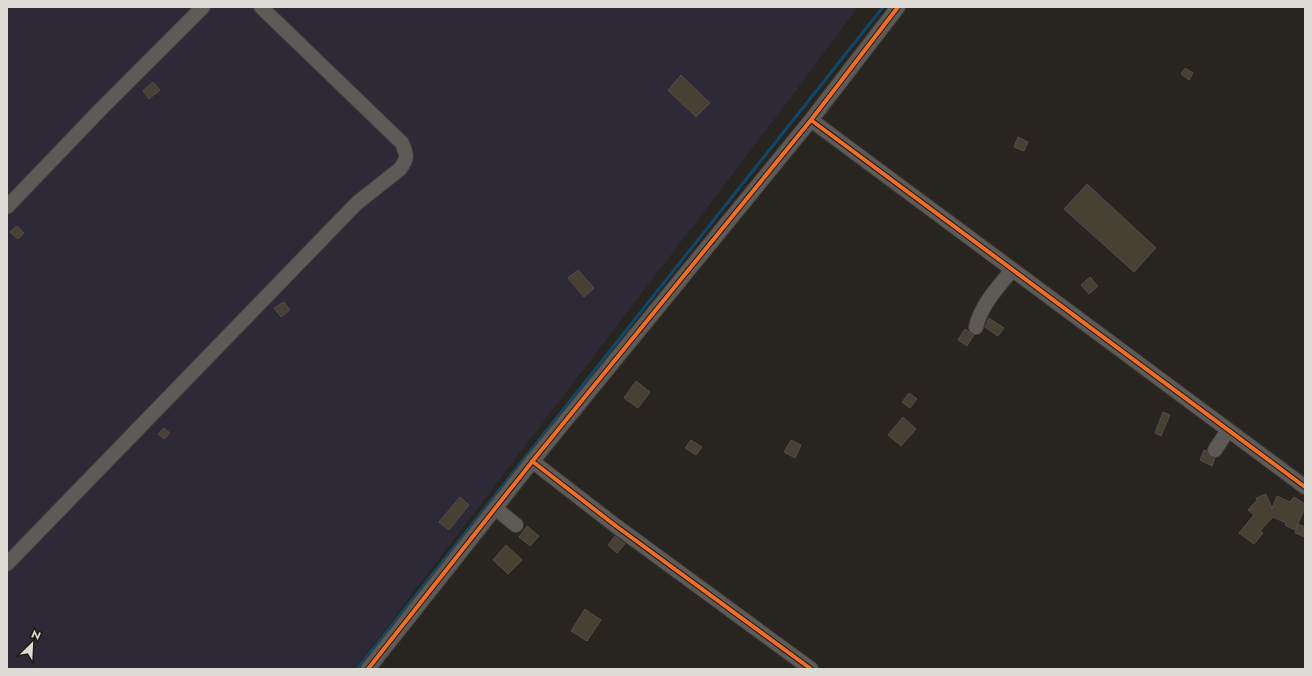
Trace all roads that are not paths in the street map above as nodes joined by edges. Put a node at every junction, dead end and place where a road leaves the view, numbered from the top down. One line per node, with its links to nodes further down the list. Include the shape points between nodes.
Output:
1 (203, 7): 5 (street)
2 (260, 7): 14 (street, via 402,143 407,157 400,169 357,203)
3 (898, 7): 4 (street)
4 (811, 120): 6 (street); 10 (street)
5 (7, 207)
6 (1012, 270): 7 (street, via 993,293 978,317); 8 (street)
7 (976, 327)
8 (1228, 430): 9 (street); 11 (street)
9 (1215, 450)
10 (532, 462): 12 (street); 16 (street)
11 (1305, 487)
12 (495, 508): 13 (street); 15 (street)
13 (516, 525)
14 (7, 564)
15 (368, 669)
16 (812, 669)

